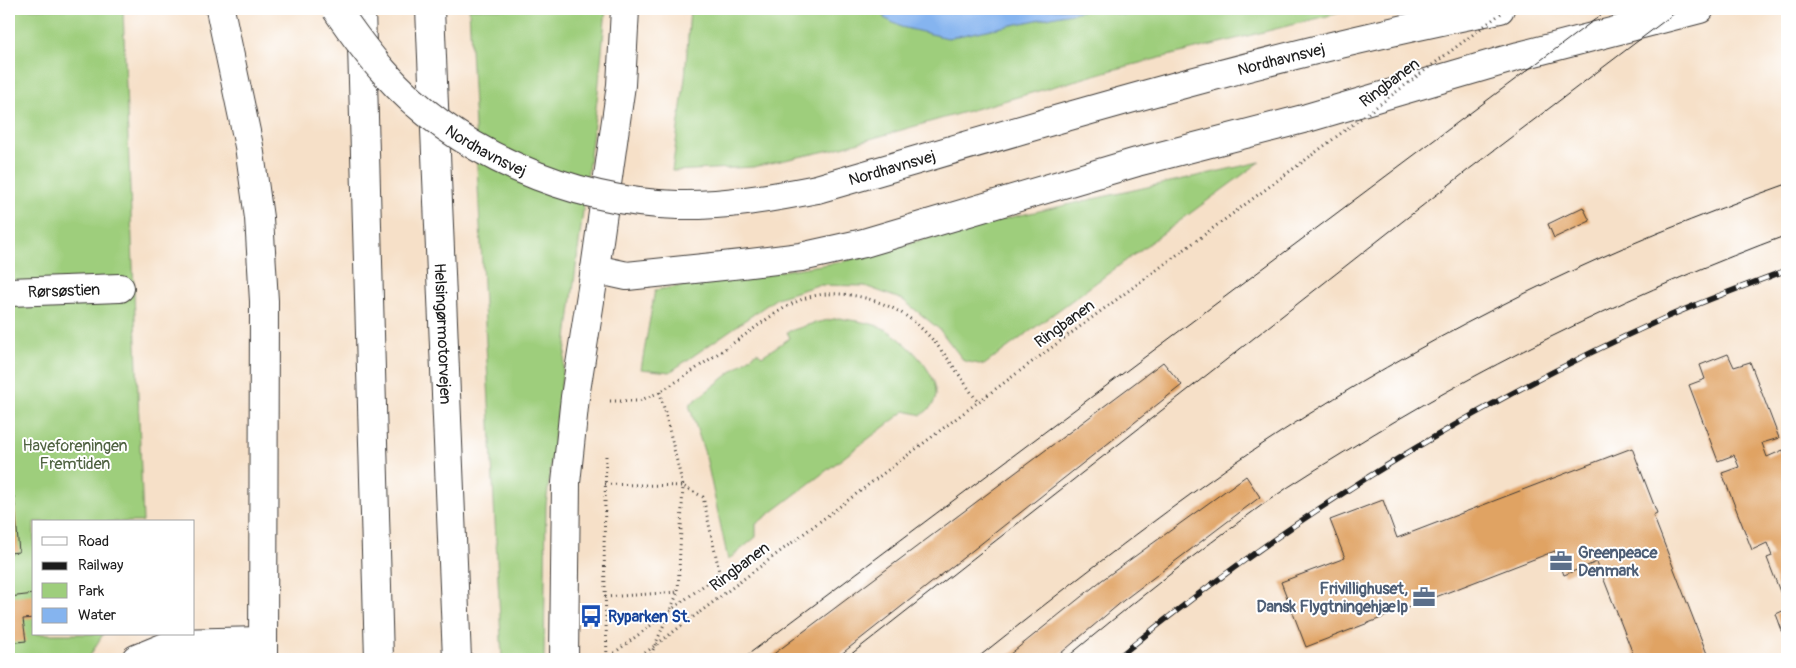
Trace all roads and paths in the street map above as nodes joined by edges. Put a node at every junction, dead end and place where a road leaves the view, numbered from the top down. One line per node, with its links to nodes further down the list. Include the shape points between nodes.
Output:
1 (220, 9): 20 (main road, via 249,146 260,218 264,301)
2 (336, 9): 6 (main road, Nordhavnsvej, bridge, via 385,74 448,128 482,150 557,184 638,202 678,205 760,200 817,189 1199,80 1332,45)
3 (360, 9): 22 (main road)
4 (430, 9): 23 (main road, Helsingørmotorvejen)
5 (625, 9): 9 (main road, via 621,86)
6 (1500, 9)
7 (1507, 9): 13 (path, Ringbanen, bridge)
8 (1700, 9): 9 (main road, via 1137,162 855,245 801,257 628,276)
9 (595, 270): 24 (main road, via 575,397 566,483)
10 (120, 288): 11 (main road, Rørsøstien)
11 (9, 292)
12 (660, 392): 13 (path, via 779,311 805,299 851,295 906,315 951,363); 14 (path, via 639,401 610,401); 17 (path)
13 (978, 402): 26 (path, Ringbanen, bridge)
14 (609, 410)
15 (606, 451): 16 (path)
16 (605, 484): 17 (path); 19 (path)
17 (683, 486): 18 (path); 25 (path, bridge, via 703,497 719,572)
18 (678, 592): 19 (path); 27 (path)
19 (606, 598): 25 (path)
20 (262, 650): 21 (main road, via 175,644)
21 (136, 659)
22 (379, 659)
23 (457, 659)
24 (564, 659)
25 (607, 659)
26 (637, 659)
27 (649, 659)

